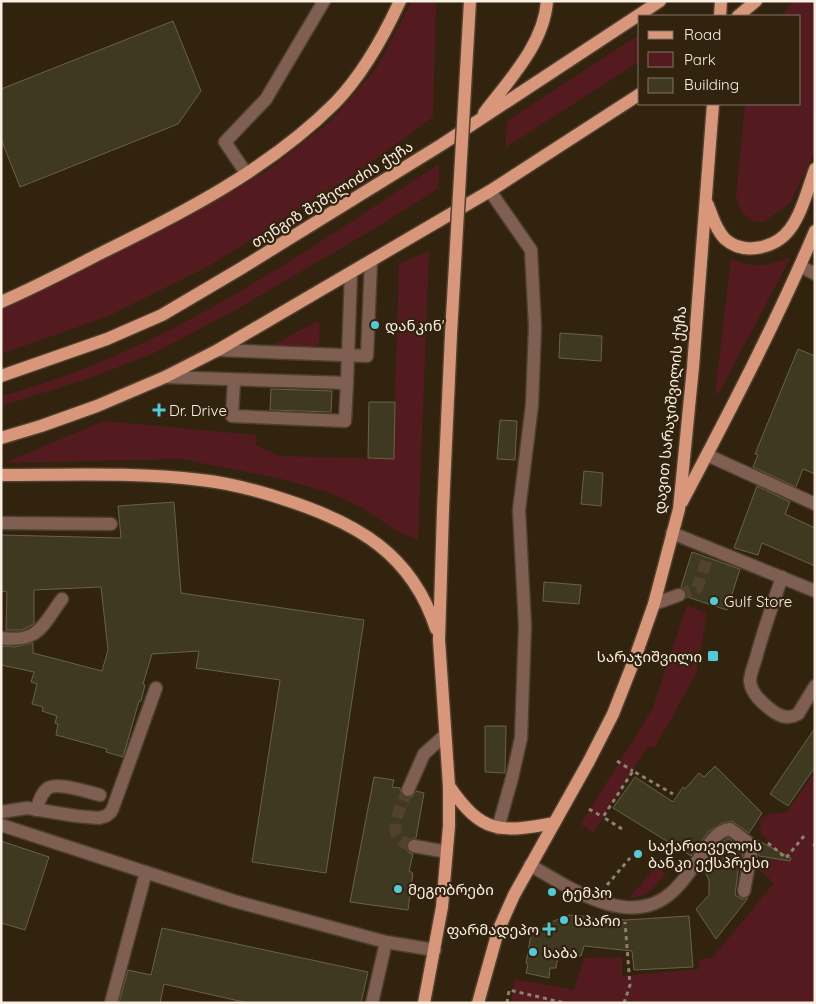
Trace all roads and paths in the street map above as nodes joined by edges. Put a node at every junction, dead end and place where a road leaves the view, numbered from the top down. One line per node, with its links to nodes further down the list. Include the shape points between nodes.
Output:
1 (324, 1): 16 (street, via 266,99 225,142)
2 (400, 1): 16 (main road, via 365,66 336,102 294,140)
3 (470, 1): 45 (main road, bridge)
4 (547, 1): 14 (main road, via 536,39)
5 (660, 1): 8 (main road, თენგიზ შეშელიძის ქუჩა)
6 (721, 1): 9 (main road)
7 (756, 1): 10 (main road)
8 (639, 15)
9 (720, 15)
10 (739, 15)
11 (638, 16): 14 (main road, თენგიზ შეშელიძის ქუჩა)
12 (638, 95): 17 (main road)
13 (713, 105): 18 (main road, დავით სარაჯიშვილის ქუჩა)
14 (478, 121): 27 (main road, თენგიზ შეშელიძის ქუჩა, via 162,315 108,340)
15 (815, 169): 18 (main road, via 796,221 782,239 758,248 745,248 725,239 712,218)
16 (246, 172): 24 (main road, via 144,232)
17 (490, 191): 20 (main road); 61 (street, via 531,250 535,327 532,405 519,510 525,626 521,738)
18 (706, 191): 35 (main road, დავით სარაჯიშვილის ქუჩა)
19 (815, 231): 21 (main road)
20 (371, 261): 22 (main road); 26 (street, via 367,356)
21 (800, 266): 23 (street); 32 (main road)
22 (351, 273): 25 (main road); 26 (street)
23 (815, 274)
24 (1, 302)
25 (218, 350): 26 (street); 28 (main road)
26 (348, 355): 30 (street)
27 (1, 376)
28 (165, 377): 29 (street); 31 (main road, via 97,406)
29 (234, 380): 30 (street); 30 (street, via 232,416 345,421)
30 (347, 383)
31 (1, 438)
32 (707, 455): 34 (street); 35 (main road)
33 (1, 475): 45 (main road, via 146,476 202,480 264,492 310,507 373,539 399,563 417,586)
34 (815, 504)
35 (679, 509): 38 (main road, დავით სარაჯიშვილის ქუჩა)
36 (1, 523): 37 (street)
37 (111, 524)
38 (672, 533): 39 (street, via 710,553); 43 (main road, დავით სარაჯიშვილის ქუჩა)
39 (782, 577): 40 (street); 46 (street, via 760,641 750,677 751,685 758,698 782,717 798,714)
40 (815, 591)
41 (679, 595): 43 (street)
42 (62, 600): 44 (street, via 30,637)
43 (654, 604): 59 (main road, დავით სარაჯიშვილის ქუჩა, via 613,714)
44 (1, 638)
45 (439, 640): 48 (main road)
46 (815, 686)
47 (156, 688): 56 (street, via 111,812 91,818)
48 (445, 736): 51 (main road); 52 (street, via 424,754)
49 (617, 761): 50 (path)
50 (633, 771): 53 (path); 58 (path)
51 (449, 786): 61 (main road, via 471,813); 66 (main road)
52 (408, 790)
53 (673, 794)
54 (100, 795): 56 (street, via 56,786 48,788 42,795)
55 (589, 809): 58 (path)
56 (36, 810): 57 (street, via 27,808)
57 (1, 812)
58 (603, 817): 62 (path)
59 (554, 823): 61 (main road, via 512,830); 68 (main road, დავით სარაჯიშვილის ქუჩა)
60 (1, 825): 69 (street)
61 (498, 828)
62 (622, 829)
63 (804, 836): 64 (path, via 786,858 756,834)
64 (749, 843): 71 (street, via 751,853); 72 (street, via 730,829 719,832 670,894 645,905)
65 (414, 846): 66 (street)
66 (447, 852): 74 (main road)
67 (630, 858): 70 (path)
68 (530, 865): 72 (street, via 600,903); 78 (main road, დავით სარაჯიშვილის ქუჩა, via 498,930)
69 (146, 872): 73 (street, via 234,901); 75 (street)
70 (607, 886)
71 (744, 892)
72 (624, 906): 81 (path, via 630,986)
73 (386, 942): 74 (street); 76 (street)
74 (435, 950): 77 (main road)
75 (111, 1003)
76 (372, 1003)
77 (424, 1003)
78 (478, 1003)
79 (507, 1003): 80 (path, via 509,990)
80 (565, 1003)
81 (624, 1003)

